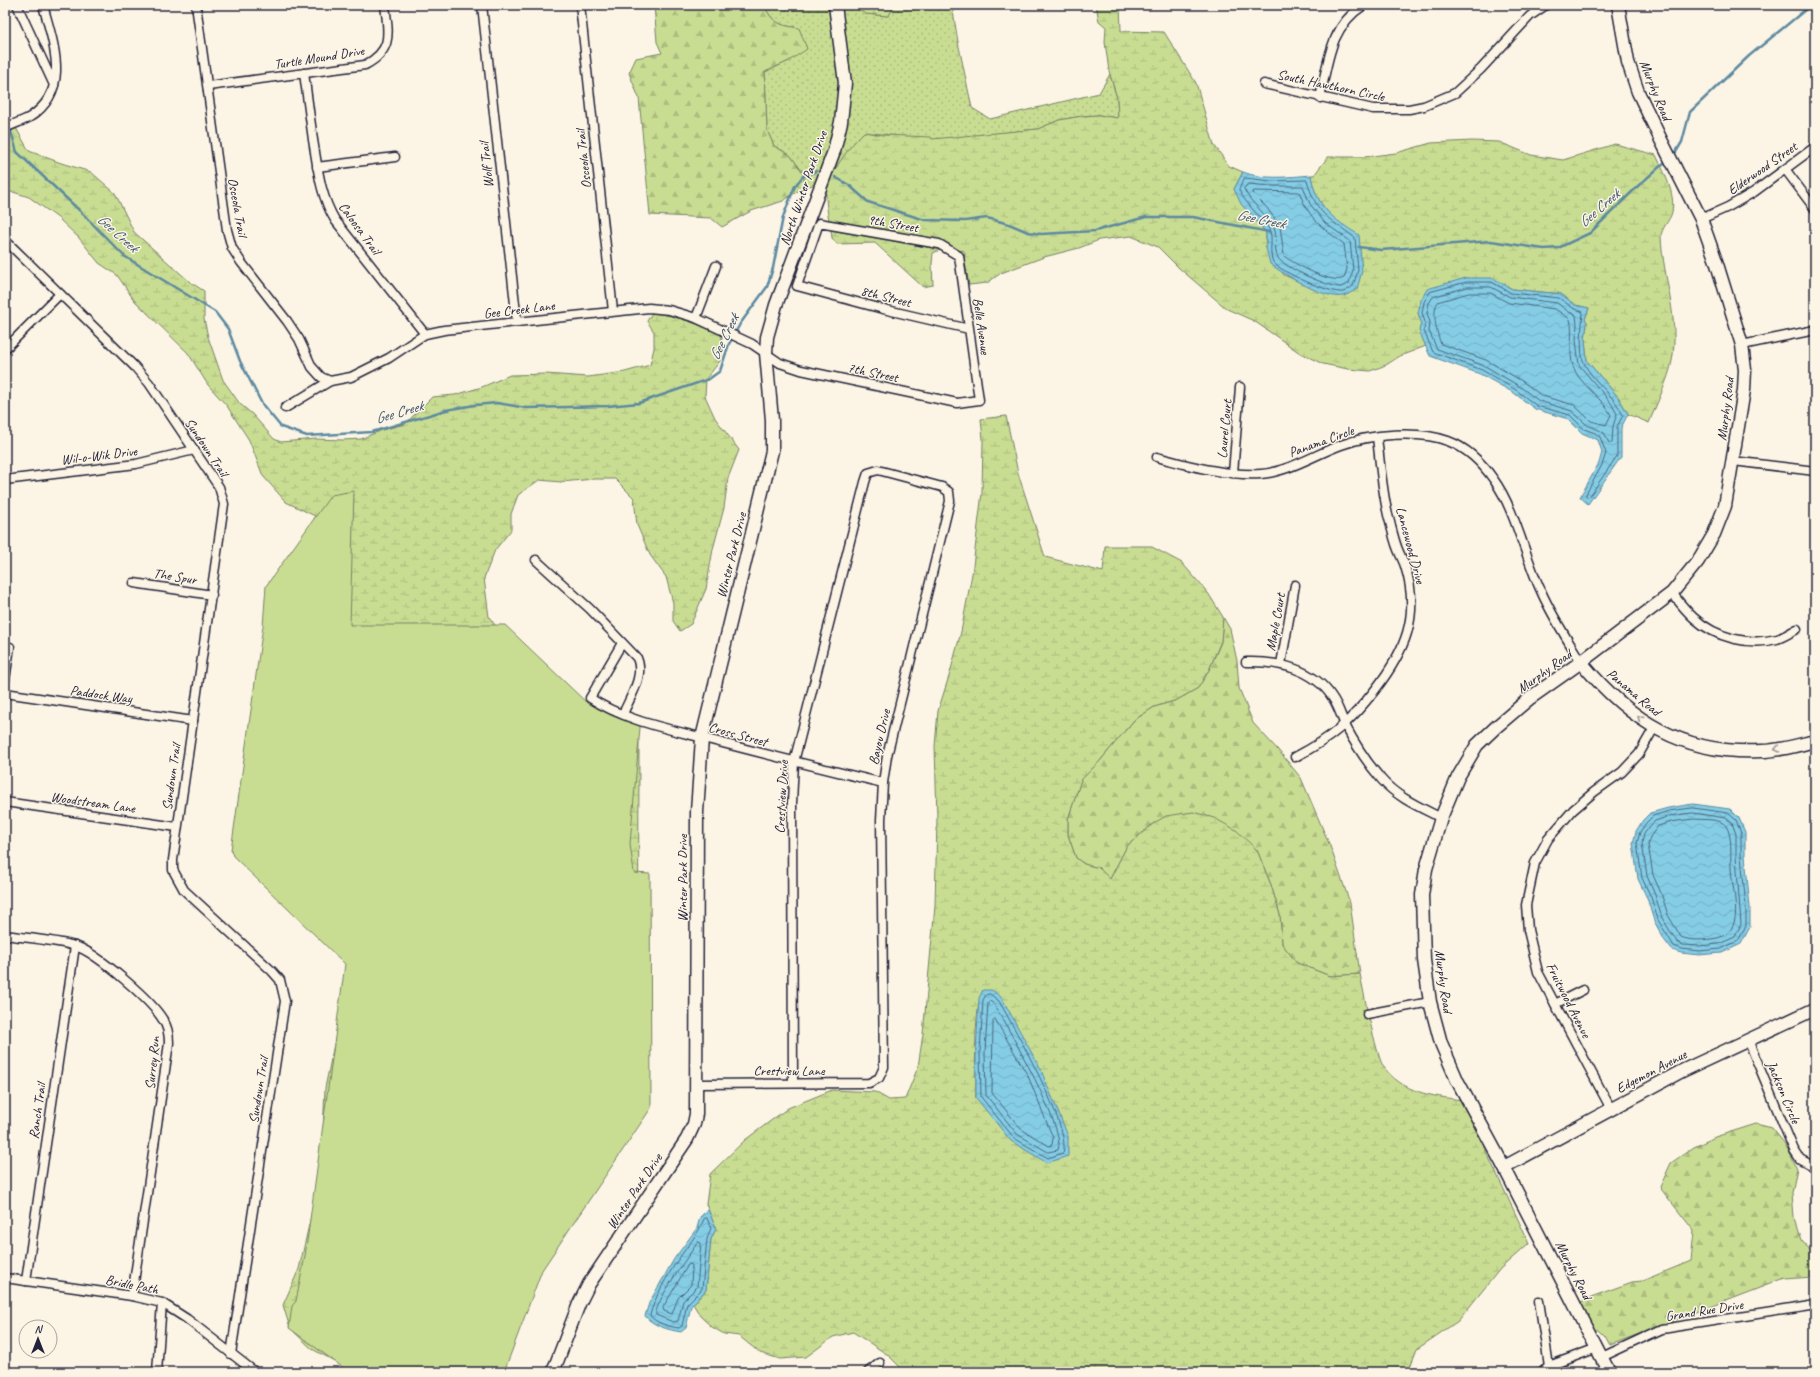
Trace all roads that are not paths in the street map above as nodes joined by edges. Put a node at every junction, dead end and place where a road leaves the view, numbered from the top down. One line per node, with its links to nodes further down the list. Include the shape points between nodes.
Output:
1 (17, 5): 13 (street)
2 (42, 5): 13 (street, via 57,62)
3 (196, 5): 14 (street, Osceola Trail)
4 (385, 5): 11 (street, Turtle Mound Drive, via 388,34 385,49 376,59 365,65)
5 (482, 5): 30 (street, Wolf Trail)
6 (580, 5): 28 (street, Osceola Trail)
7 (835, 5): 36 (street, North Winter Park Drive, via 845,83 841,122 834,151 776,305 767,337)
8 (1364, 5): 15 (street, via 1351,15 1336,35)
9 (1546, 5): 15 (street, South Hawthorn Circle, via 1530,16 1481,70 1455,93 1439,100 1409,110 1394,110 1373,109)
10 (1618, 5): 22 (street, Murphy Road, via 1628,62 1638,92)
11 (304, 73): 14 (street, Turtle Mound Drive); 19 (street, Caloosa Trail)
12 (1264, 84): 15 (street, South Hawthorn Circle)
13 (54, 85): 16 (street, via 40,109 30,117)
14 (208, 86): 37 (street, Osceola Trail, via 227,230 232,248 287,321 312,367)
15 (1320, 98)
16 (5, 128)
17 (1815, 147): 20 (street, Elderwood Street)
18 (395, 157): 19 (street)
19 (317, 167): 33 (street, Caloosa Trail, via 327,206 335,220)
20 (1785, 169): 21 (street); 22 (street, Elderwood Street, via 1735,204)
21 (1815, 209)
22 (1701, 219): 34 (street, Murphy Road)
23 (5, 240): 27 (street, Sundown Trail)
24 (959, 256): 26 (street, 9th Street, via 939,244 819,223); 31 (street, Belle Avenue)
25 (716, 266): 29 (street)
26 (797, 286): 31 (street, 8th Street)
27 (60, 294): 35 (street); 42 (street, Sundown Trail, via 136,367)
28 (613, 311): 29 (street, Gee Creek Lane, via 649,308 669,310); 30 (street, Gee Creek Lane)
29 (696, 318): 36 (street, Gee Creek Lane)
30 (516, 322): 33 (street, Gee Creek Lane)
31 (969, 329): 39 (street, Belle Avenue)
32 (1815, 330): 34 (street)
33 (425, 334): 37 (street, Gee Creek Lane, via 389,358 350,377)
34 (1742, 344): 44 (street, Murphy Road, via 1744,390)
35 (6, 348)
36 (766, 353): 39 (street, 7th Street, via 780,363 802,370 957,402 968,403); 66 (street, Winter Park Drive, via 772,451)
37 (330, 381): 40 (street, Gee Creek Lane)
38 (1240, 387): 47 (street, Laurel Court)
39 (978, 400)
40 (285, 408)
41 (1377, 437): 47 (street, Panama Circle, via 1343,444 1293,466 1263,474); 58 (street, Panama Circle, via 1436,437 1450,442 1484,466 1504,496 1541,591); 64 (street, Lancewood Drive, via 1388,513 1410,591 1411,615 1409,631 1387,674)
42 (194, 450): 48 (street, Wil-o-Wik Drive, via 136,464); 53 (street, Sundown Trail, via 218,487 224,504)
43 (1157, 457): 47 (street, Panama Circle)
44 (1733, 462): 45 (street); 52 (street, Murphy Road, via 1725,506 1714,534 1698,561)
45 (1815, 471)
46 (868, 473): 69 (street, Crestview Drive); 70 (street, Bayou Drive, via 878,470 942,486 949,492 950,501)
47 (1233, 473)
48 (5, 480)
49 (536, 560): 55 (street, via 590,609)
50 (134, 583): 53 (street, The Spur)
51 (1294, 585): 59 (street, Maple Court)
52 (1672, 593): 54 (street, via 1695,619 1722,636 1762,642 1779,638); 58 (street, Murphy Road)
53 (212, 595): 63 (street, Sundown Trail)
54 (1797, 629)
55 (622, 643): 62 (street, via 640,664 640,675); 62 (street, Cross Street, via 590,698 606,708)
56 (10, 646): 60 (street)
57 (1246, 662): 59 (street)
58 (1581, 662): 65 (street, Panama Road, one-way to 58, via 1600,685); 72 (street, Murphy Road, via 1530,698 1477,745 1458,777)
59 (1281, 664): 64 (street, via 1317,680 1332,697)
60 (5, 680)
61 (5, 694): 63 (street, Paddock Way)
62 (623, 714): 66 (street, Cross Street)
63 (193, 721): 73 (street, Sundown Trail)
64 (1345, 725): 68 (street, Lancewood Drive, via 1319,745); 72 (street, via 1382,781 1406,800)
65 (1654, 728): 67 (street, Panama Road, one-way to 65, via 1762,751 1722,751 1695,745); 78 (street, Fruitwood Avenue, via 1639,754 1622,772 1594,792 1561,822 1535,863 1526,905 1528,930 1538,972)
66 (702, 738): 69 (street, Cross Street); 84 (street, Winter Park Drive, via 697,812)
67 (1815, 741)
68 (1295, 757)
69 (794, 762): 70 (street, Cross Street); 83 (street, Crestview Drive)
70 (882, 783): 82 (street, Bayou Drive, via 884,1067)
71 (5, 802): 73 (street, Woodstream Lane)
72 (1441, 818): 77 (street, Murphy Road, via 1426,869 1422,895 1424,960)
73 (177, 827): 95 (street, Sundown Trail, via 173,870 178,881 184,890 272,971 280,980 285,1001)
74 (5, 935): 75 (street, Surrey Run)
75 (75, 946): 89 (street, Ranch Trail); 90 (street, Surrey Run, via 106,963 157,1011 168,1030 169,1043)
76 (1583, 990): 78 (street)
77 (1430, 1002): 80 (street); 86 (street, Murphy Road, via 1441,1043 1457,1080)
78 (1555, 1004): 85 (street, Fruitwood Avenue)
79 (1815, 1009): 81 (street, Edgemon Avenue)
80 (1367, 1014)
81 (1748, 1040): 85 (street, Edgemon Avenue, via 1682,1071); 87 (street, Jackson Circle, via 1794,1150 1800,1159)
82 (880, 1078): 83 (street, Crestview Lane, via 869,1083)
83 (793, 1083): 84 (street, Crestview Lane)
84 (698, 1084): 100 (street, Winter Park Drive, via 692,1129 589,1284)
85 (1611, 1109): 86 (street, Edgemon Avenue)
86 (1504, 1167): 94 (street, Murphy Road)
87 (1815, 1167)
88 (5, 1278): 89 (street, Bridle Path)
89 (26, 1281): 90 (street, Bridle Path)
90 (132, 1296): 92 (street, Bridle Path)
91 (1539, 1301): 97 (street)
92 (162, 1303): 95 (street, Bridle Path); 98 (street)
93 (1815, 1305): 94 (street, Grand Rue Drive, via 1662,1330)
94 (1599, 1353): 97 (street, Grand Rue Drive); 103 (street, Murphy Road)
95 (231, 1354): 99 (street, Bridle Path)
96 (880, 1363): 101 (street)
97 (1549, 1366): 102 (street, Grand Rue Drive)
98 (157, 1372)
99 (255, 1372)
100 (553, 1372)
101 (868, 1372)
102 (1540, 1372)
103 (1609, 1372)

